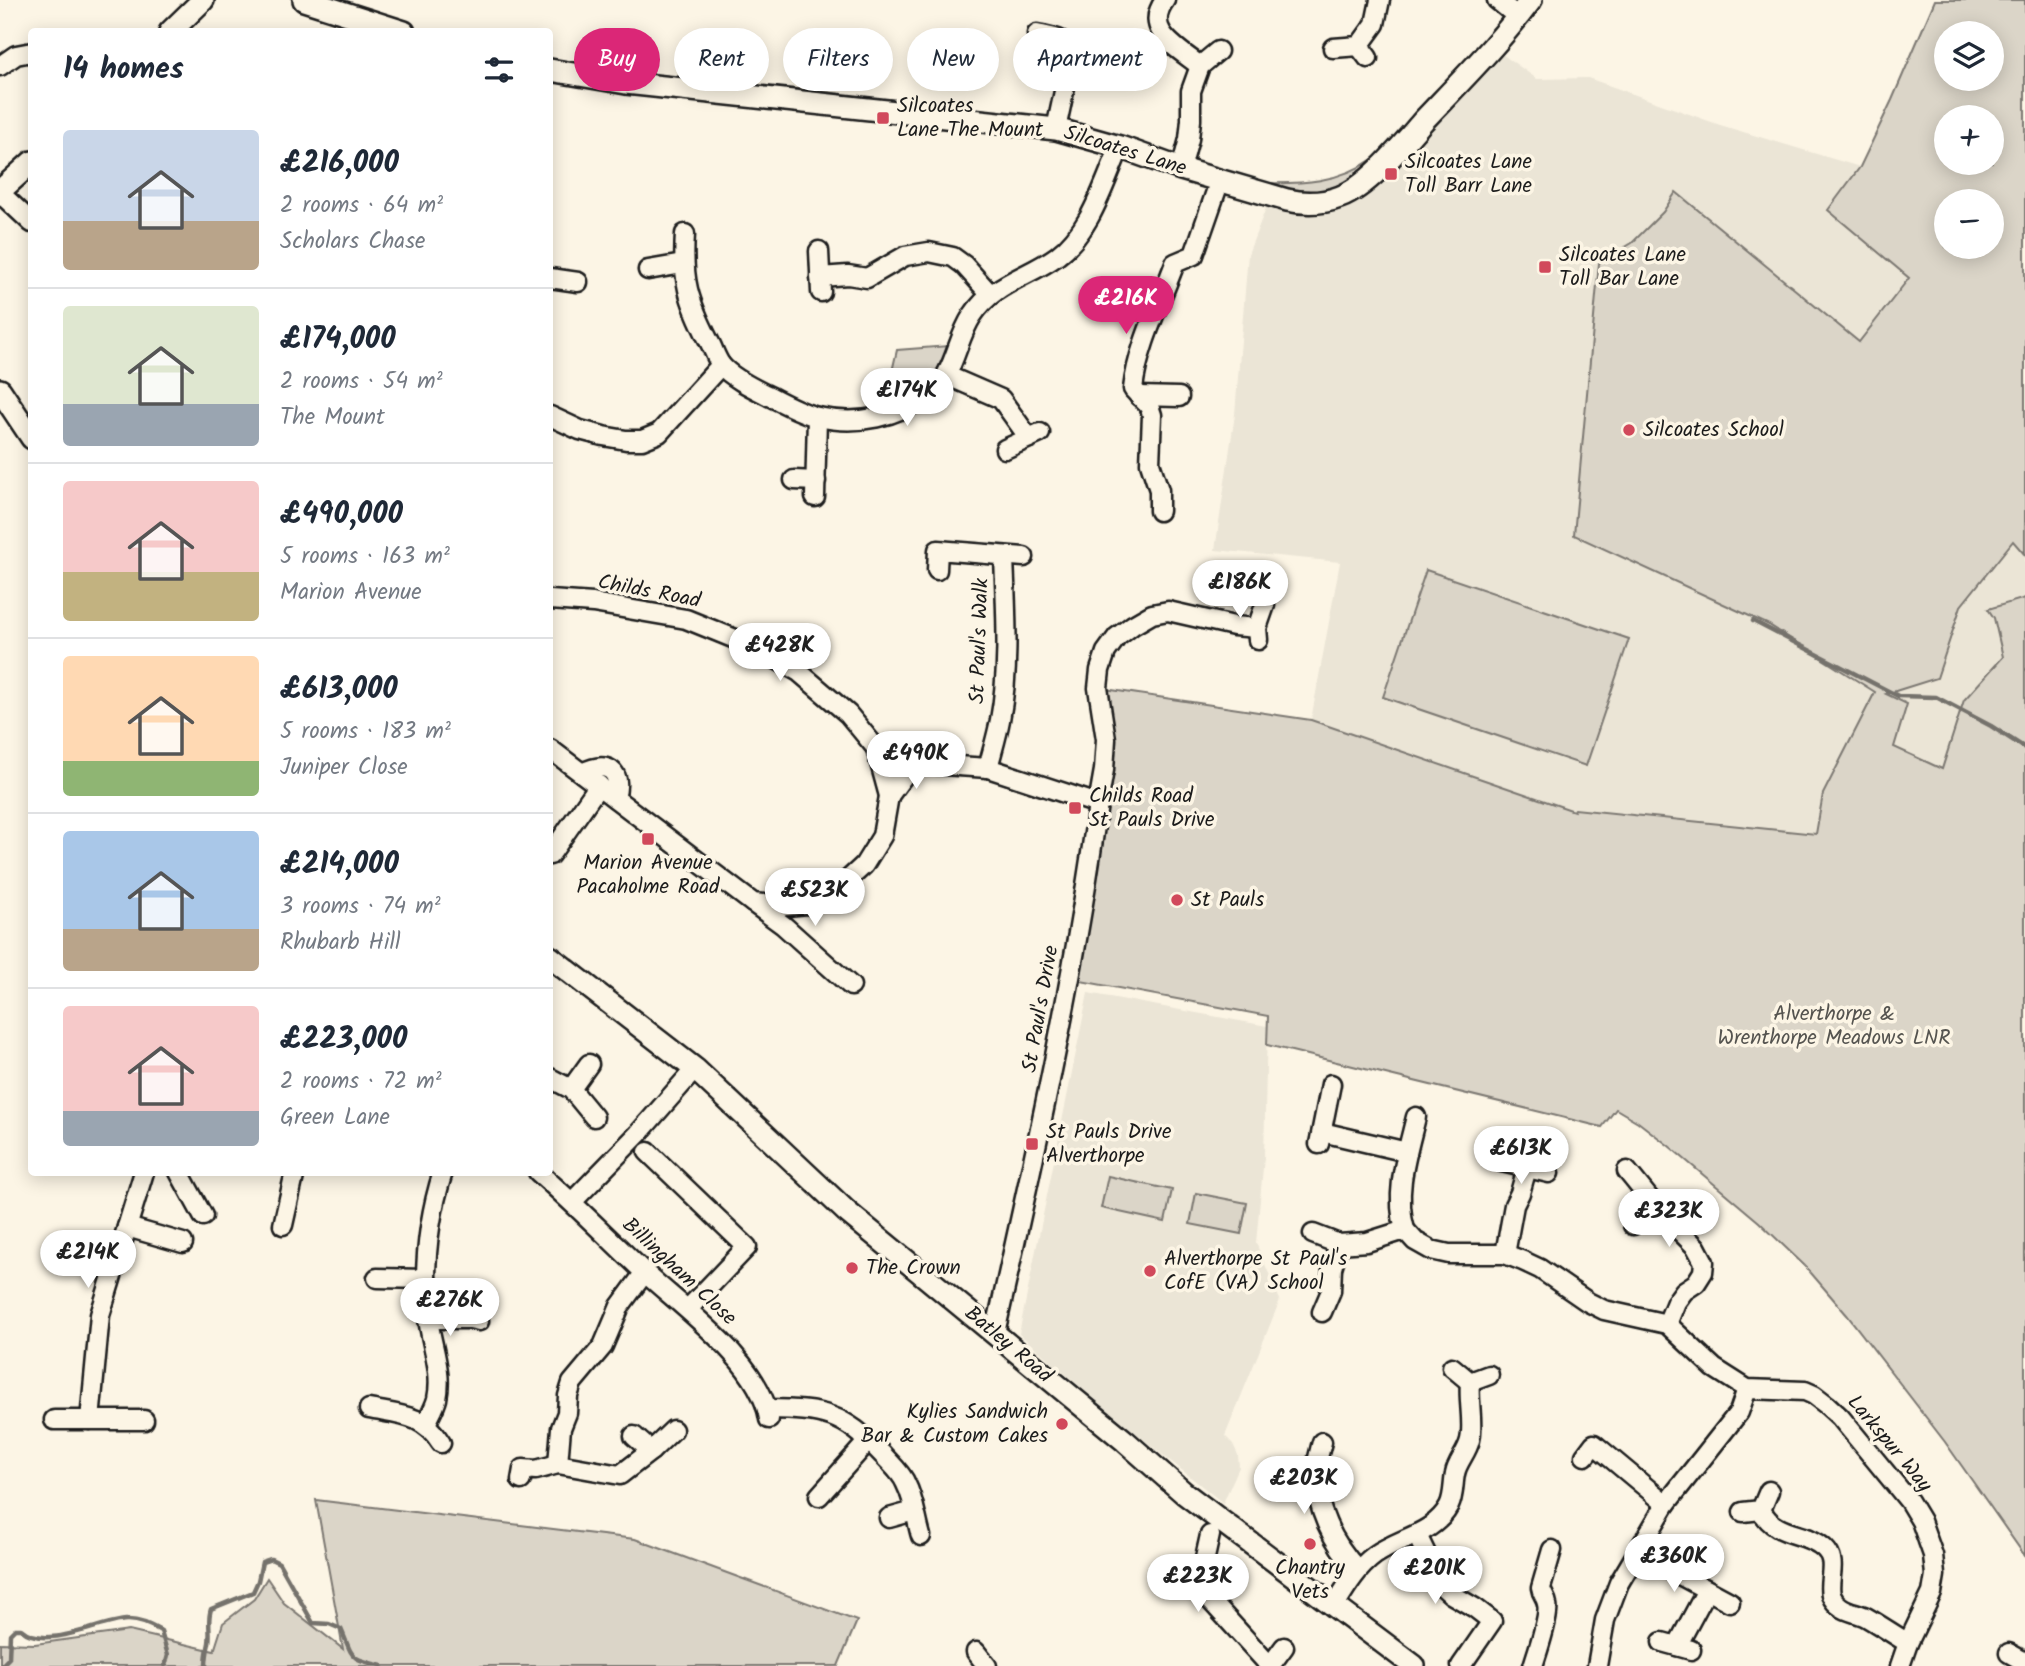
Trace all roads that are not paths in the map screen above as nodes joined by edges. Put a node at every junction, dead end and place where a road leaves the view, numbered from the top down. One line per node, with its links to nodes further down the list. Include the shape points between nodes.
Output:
1 (203, 0): 7 (street)
2 (304, 0): 8 (street)
3 (1165, 0): 13 (street, via 1156,20 1159,30)
4 (1380, 0): 9 (street, via 1363,52)
5 (1497, 0): 6 (street)
6 (1525, 8): 20 (street, Silcoates Lane, via 1378,169 1341,197 1302,203)
7 (174, 28)
8 (392, 28)
9 (1334, 48)
10 (1218, 51): 13 (street)
11 (28, 53): 12 (street)
12 (0, 66)
13 (1200, 66): 19 (street, via 1191,92 1190,129)
14 (553, 71): 16 (street, Silcoates Lane, via 626,83)
15 (1064, 91): 16 (street)
16 (1056, 129): 17 (street, Silcoates Lane)
17 (1120, 147): 19 (street, Silcoates Lane); 29 (street, via 1077,236 1058,256)
18 (28, 166): 21 (street)
19 (1181, 169): 20 (street, Silcoates Lane)
20 (1220, 180): 33 (street, via 1194,255 1175,263 1139,356)
21 (0, 192): 22 (street)
22 (28, 219)
23 (685, 234): 25 (street)
24 (819, 251): 29 (street, via 820,285 848,275 867,278 905,256 929,252 953,257)
25 (683, 264): 26 (street); 30 (street, via 688,294)
26 (648, 271)
27 (553, 278): 28 (street)
28 (578, 282)
29 (990, 294): 31 (street, via 971,317)
30 (721, 365): 35 (street, via 659,433 642,440 580,430); 36 (street, via 759,391)
31 (948, 376): 36 (street, via 931,393 892,414 869,420); 38 (street, via 1001,399 1035,435)
32 (0, 390): 37 (street)
33 (1133, 393): 34 (street); 40 (street, via 1149,406 1152,415 1150,464 1159,490)
34 (1178, 397)
35 (553, 417)
36 (817, 417): 39 (street, via 815,489)
37 (28, 432)
38 (1005, 449)
39 (794, 480)
40 (1159, 511)
41 (1004, 557): 42 (street); 43 (street, via 938,550); 49 (street, St Paul's Walk, via 1004,684)
42 (1024, 557)
43 (937, 570)
44 (553, 600): 46 (street, Childs Road, via 686,619 755,647 799,672 848,714)
45 (1265, 605): 54 (street, St Paul's Drive, via 1258,634 1168,611 1152,614 1117,637 1100,670 1098,688 1106,740)
46 (876, 748): 48 (street, Childs Road); 52 (street)
47 (553, 751): 50 (street)
48 (913, 763): 49 (street, Childs Road); 52 (street)
49 (988, 768): 54 (street)
50 (582, 773): 51 (street); 53 (street, via 592,768 611,770 619,785)
51 (599, 785): 53 (street); 55 (street)
52 (889, 796): 57 (street, via 882,836 864,865 838,889 807,904)
53 (615, 798): 56 (street)
54 (1098, 804): 98 (street, St Paul's Drive, via 1049,1091)
55 (553, 851)
56 (753, 903): 57 (street); 58 (street)
57 (787, 906): 58 (street)
58 (783, 925): 60 (street)
59 (553, 959): 62 (street, Batley Road)
60 (851, 986)
61 (589, 1064): 65 (street)
62 (695, 1069): 79 (street); 98 (street, Batley Road, via 847,1212)
63 (553, 1080): 65 (street)
64 (1331, 1084): 69 (street, via 1320,1138)
65 (570, 1089): 66 (street)
66 (594, 1117)
67 (1416, 1117): 69 (street)
68 (648, 1152): 93 (street, via 747,1247)
69 (1408, 1152): 85 (street, via 1401,1202)
70 (1502, 1162): 71 (street)
71 (1527, 1168): 73 (street); 89 (street, via 1514,1205)
72 (1628, 1171): 80 (street)
73 (1549, 1173)
74 (143, 1176): 84 (street)
75 (181, 1176): 81 (street)
76 (294, 1176): 82 (street)
77 (442, 1176): 92 (street)
78 (543, 1176): 79 (street, Billingham Close)
79 (572, 1202): 90 (street, Billingham Close)
80 (1657, 1208): 83 (street); 97 (street, via 1696,1247 1704,1262 1703,1272 1684,1290)
81 (203, 1216)
82 (283, 1225)
83 (1633, 1225)
84 (127, 1227): 87 (street); 105 (street, via 100,1315)
85 (1405, 1230): 88 (street, via 1367,1242); 89 (street, via 1431,1250)
86 (1313, 1234): 88 (street)
87 (183, 1243)
88 (1339, 1244): 94 (street, via 1331,1291)
89 (1506, 1254): 97 (street, via 1540,1269 1604,1310)
90 (645, 1272): 93 (street, Billingham Close); 115 (street, via 620,1306 603,1346 572,1383)
91 (377, 1278): 92 (street)
92 (426, 1279): 95 (street)
93 (688, 1309): 110 (street, Billingham Close, via 749,1372 768,1414 814,1411 854,1427)
94 (1322, 1312)
95 (428, 1319): 96 (street); 107 (street, via 439,1388)
96 (479, 1321)
97 (1667, 1324): 102 (street, via 1714,1368)
98 (995, 1333): 131 (street, Batley Road, via 1204,1509)
99 (1452, 1367): 101 (street)
100 (1489, 1376): 101 (street)
101 (1470, 1382): 123 (street, via 1470,1439 1455,1473 1451,1504)
102 (1746, 1389): 119 (street, via 1739,1412); 133 (street, Larkspur Way, via 1814,1395 1840,1417 1909,1501 1933,1555 1935,1575 1932,1593)
103 (369, 1409): 107 (street)
104 (54, 1420): 105 (street)
105 (90, 1420): 106 (street)
106 (144, 1420)
107 (426, 1424): 112 (street)
108 (673, 1430): 113 (street)
109 (634, 1436): 113 (street)
110 (869, 1440): 118 (street); 120 (street, via 906,1483)
111 (1322, 1442): 127 (street, via 1316,1469 1325,1521 1343,1555)
112 (441, 1443)
113 (652, 1451): 115 (street, via 620,1475)
114 (1585, 1456): 119 (street, via 1594,1444)
115 (558, 1464): 116 (street, via 523,1469)
116 (521, 1480)
117 (1769, 1491): 133 (street, via 1752,1511 1827,1551 1833,1570 1830,1594 1835,1603)
118 (819, 1496)
119 (1666, 1504): 126 (street)
120 (914, 1511): 121 (street); 124 (street)
121 (889, 1518)
122 (1210, 1535): 138 (street, via 1202,1572 1204,1589)
123 (1417, 1535): 127 (street, via 1393,1545); 132 (street, via 1441,1585)
124 (921, 1536)
125 (1552, 1550): 141 (street, via 1541,1588 1547,1615)
126 (1637, 1552): 128 (street); 142 (street, via 1610,1604)
127 (1358, 1570): 131 (street)
128 (1707, 1590): 130 (street); 134 (street)
129 (1485, 1592): 132 (street)
130 (1730, 1602)
131 (1335, 1605): 139 (street, Batley Road)
132 (1475, 1608): 140 (street, via 1492,1621)
133 (1908, 1643): 143 (street, Larkspur Way)
134 (1677, 1646)
135 (1284, 1647): 138 (street)
136 (2009, 1653): 137 (street)
137 (2025, 1662)
138 (1270, 1666)
139 (1413, 1666)
140 (1461, 1666)
141 (1533, 1666)
142 (1598, 1666)
143 (1900, 1666)

